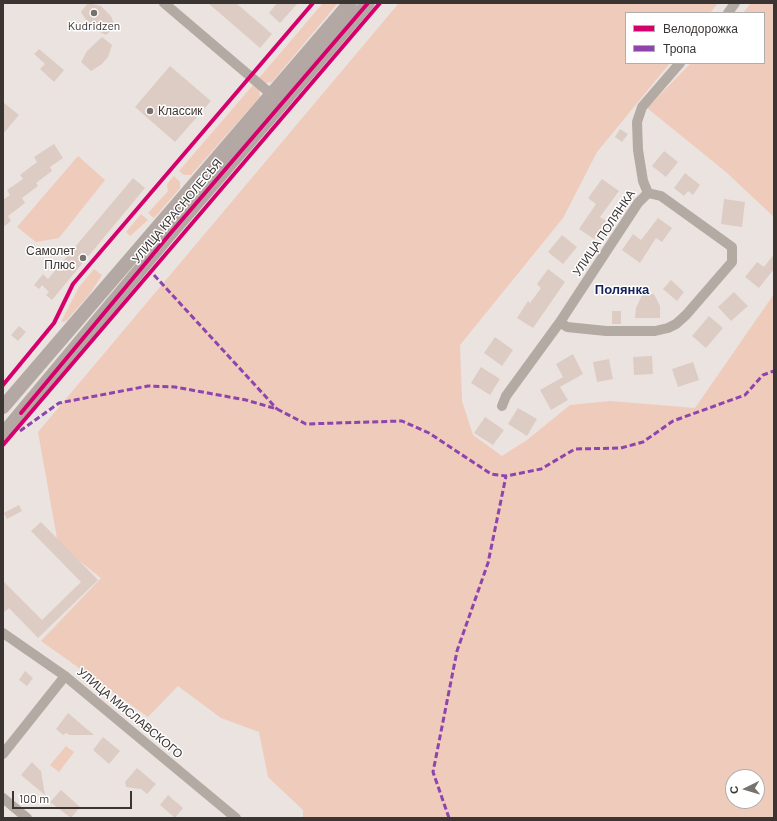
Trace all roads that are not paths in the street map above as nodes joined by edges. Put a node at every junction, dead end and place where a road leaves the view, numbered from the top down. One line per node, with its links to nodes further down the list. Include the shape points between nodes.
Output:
1 (164, 3): 7 (street)
2 (350, 3): 7 (street, УЛИЦА КРАСНОЛЕСЬЯ)
3 (368, 3): 12 (street, УЛИЦА КРАСНОЛЕСЬЯ)
4 (735, 3): 5 (street)
5 (729, 12)
6 (679, 64): 8 (street, УЛИЦА ПОЛЯНКА, via 642,107 636,122 636,139 643,181)
7 (271, 94): 11 (street, УЛИЦА КРАСНОЛЕСЬЯ)
8 (648, 193): 9 (street, УЛИЦА ПОЛЯНКА, via 638,204); 9 (street, via 661,196 732,247 732,262 676,324 655,331 606,331 567,327)
9 (560, 322): 10 (street, УЛИЦА ПОЛЯНКА, via 506,396)
10 (502, 406)
11 (3, 407)
12 (3, 434)
13 (3, 633): 14 (street, УЛИЦА МИСЛАВСКОГО)
14 (65, 676): 15 (street); 18 (street, УЛИЦА МИСЛАВСКОГО)
15 (3, 754)
16 (3, 798): 17 (street)
17 (27, 818)
18 (236, 818)

